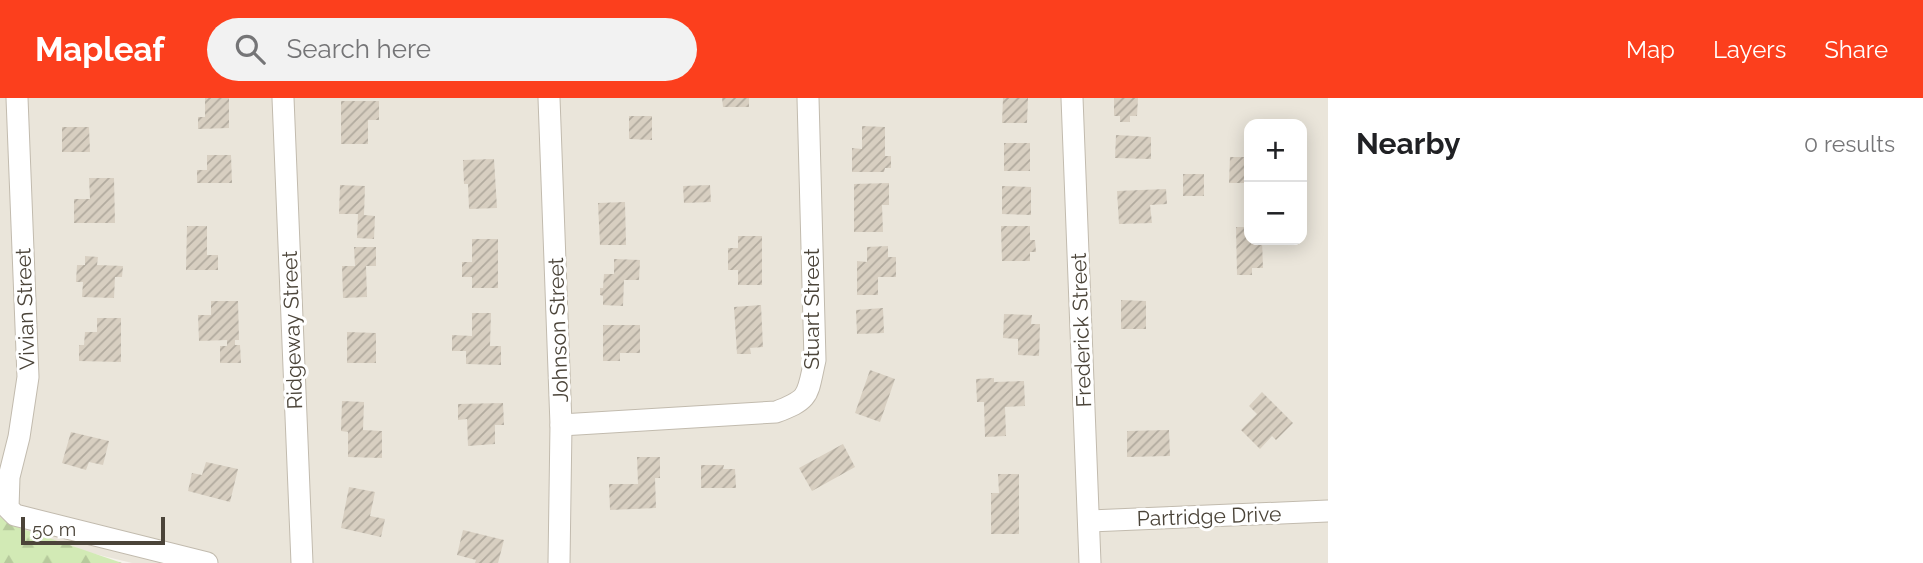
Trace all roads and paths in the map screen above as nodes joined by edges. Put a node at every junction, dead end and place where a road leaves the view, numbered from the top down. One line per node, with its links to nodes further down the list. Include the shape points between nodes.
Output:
1 (17, 98): 9 (street, Vivian Street, via 28,377 8,508 15,515)
2 (283, 98): 10 (street, Ridgeway Street)
3 (548, 98): 6 (street, Johnson Street)
4 (808, 98): 6 (street, Stuart Street, via 815,360 800,403 776,412)
5 (1072, 98): 8 (street, Frederick Street)
6 (561, 425): 11 (street, Johnson Street)
7 (1328, 511): 8 (street, Partridge Drive)
8 (1090, 521): 12 (street, Frederick Street)
9 (207, 563)
10 (302, 563)
11 (559, 563)
12 (1090, 563)

